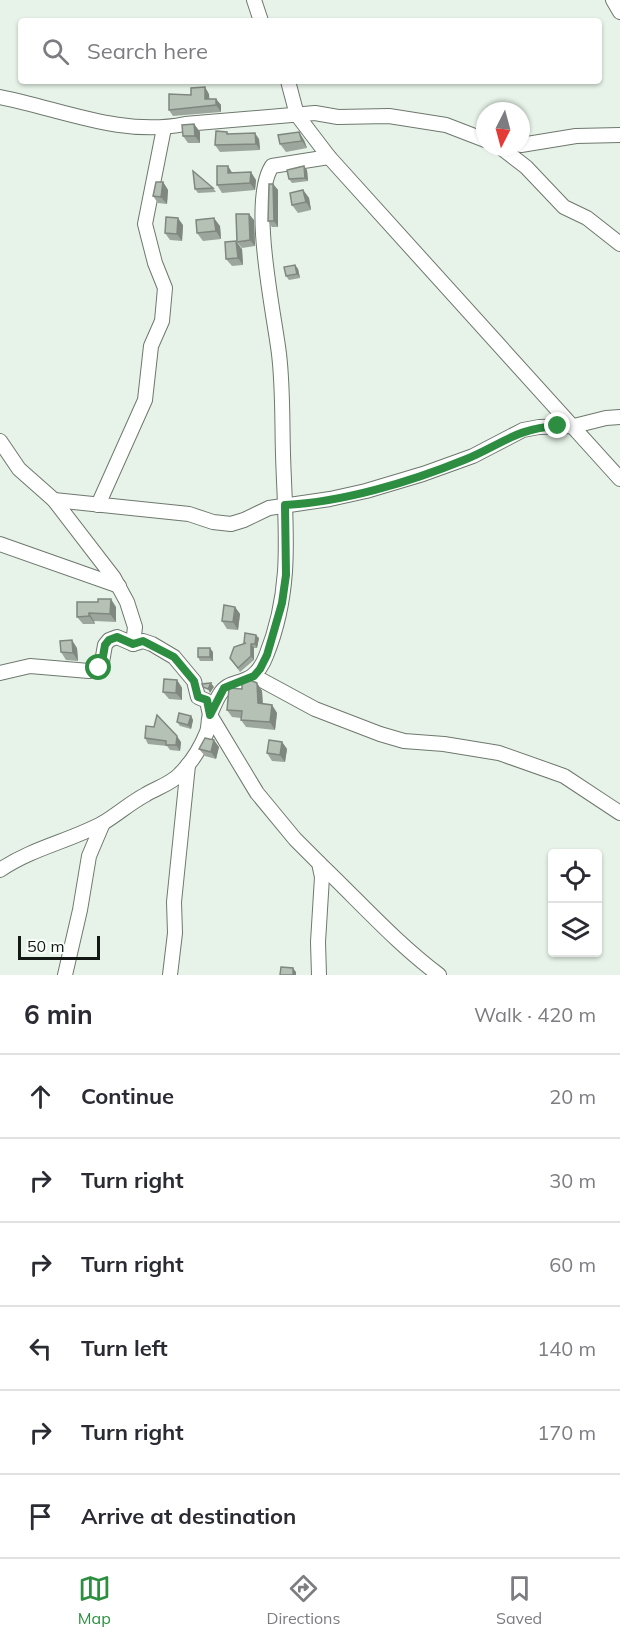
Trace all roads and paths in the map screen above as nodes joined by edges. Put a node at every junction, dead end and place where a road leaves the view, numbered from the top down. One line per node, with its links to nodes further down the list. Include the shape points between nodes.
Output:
1 (254, 0): 4 (street)
2 (613, 0): 3 (street)
3 (620, 12)
4 (260, 18)
5 (289, 84): 7 (street)
6 (0, 98): 8 (street, via 122,126)
7 (297, 116): 8 (street); 10 (street, via 389,116 446,125); 13 (street)
8 (164, 128): 22 (street, via 145,224 165,288 162,321 151,346 145,400)
9 (620, 135): 11 (street, via 576,136)
10 (476, 137)
11 (530, 144)
12 (514, 156): 14 (street, via 564,207 587,218)
13 (329, 157): 16 (street); 23 (street, via 272,166 265,186 264,245 279,355)
14 (620, 244)
15 (620, 417): 16 (street)
16 (574, 426): 20 (street); 23 (street, via 524,430 473,456 423,474 357,494)
17 (0, 441): 19 (street)
18 (0, 464): 19 (street)
19 (19, 469): 21 (street)
20 (620, 479)
21 (54, 500): 22 (street); 25 (street)
22 (98, 505): 23 (street, via 189,514 231,524)
23 (285, 505): 28 (street, via 287,556 282,603 267,655)
24 (0, 544): 25 (street)
25 (119, 586): 26 (street, via 135,627)
26 (133, 644): 27 (street, via 117,637 109,640 99,668 89,671 30,666); 29 (street, via 143,641 174,657 194,681 198,697 207,700)
27 (0, 673)
28 (254, 676): 29 (street, via 224,688); 31 (street, via 315,709 381,734 404,741 499,753 564,776)
29 (210, 715): 30 (street, via 207,731); 33 (street, via 257,793)
30 (188, 765): 32 (street, via 178,777); 36 (street)
31 (620, 813)
32 (103, 823): 34 (street); 35 (street, via 89,856)
33 (319, 863): 37 (street); 38 (street, via 413,956)
34 (0, 870)
35 (65, 975)
36 (170, 975)
37 (319, 975)
38 (439, 975)

